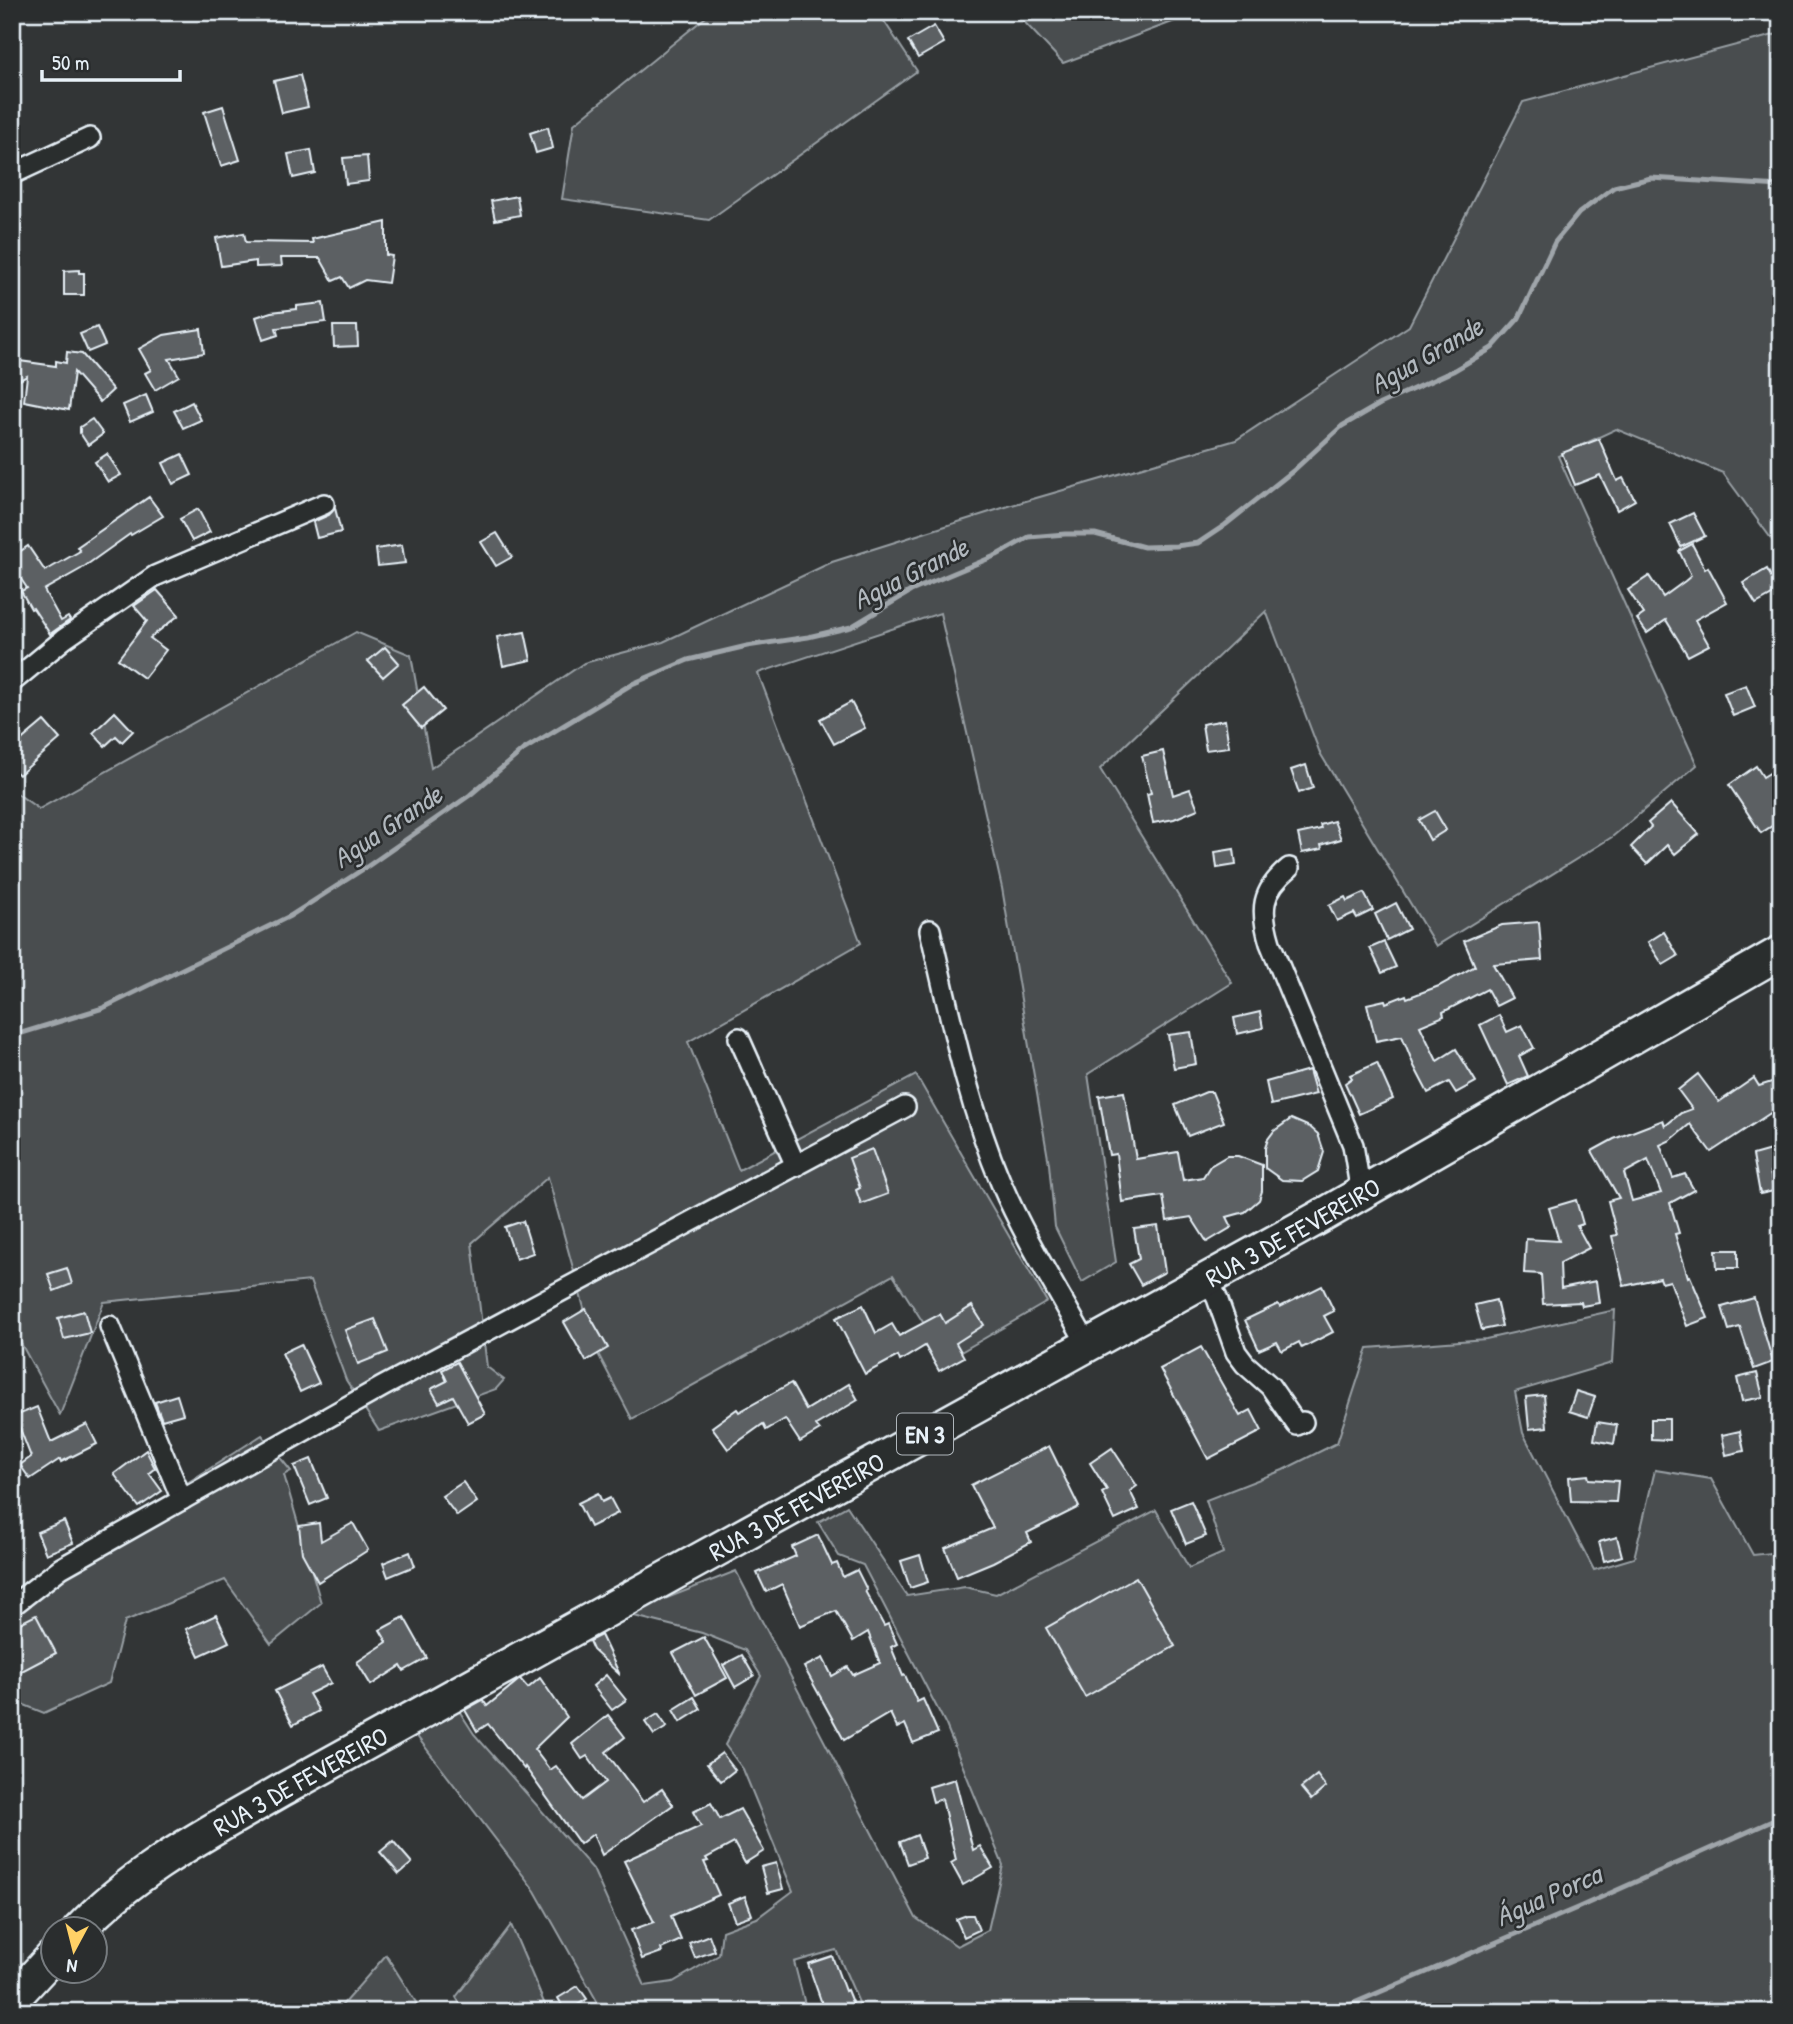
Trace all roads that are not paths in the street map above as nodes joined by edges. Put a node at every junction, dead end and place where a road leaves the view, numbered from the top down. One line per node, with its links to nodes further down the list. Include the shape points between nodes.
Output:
1 (90, 138): 2 (street)
2 (12, 174)
3 (324, 504): 4 (street, via 156,576 64,639)
4 (12, 682)
5 (1289, 868): 11 (street, via 1268,891 1265,923 1353,1145)
6 (930, 930): 14 (street, via 962,1067 986,1144 1018,1219)
7 (1781, 952): 11 (main road, RUA 3 DE FEVEREIRO / EN 3)
8 (739, 1038): 10 (street)
9 (905, 1107): 10 (street)
10 (796, 1166): 16 (street)
11 (1362, 1193): 12 (main road, RUA 3 DE FEVEREIRO / EN 3)
12 (1207, 1279): 14 (main road, RUA 3 DE FEVEREIRO / EN 3); 15 (street, via 1236,1352 1278,1395 1297,1425)
13 (110, 1326): 16 (street)
14 (1087, 1344): 18 (main road, RUA 3 DE FEVEREIRO / EN 3, via 282,1790 152,1867)
15 (1303, 1422)
16 (182, 1500): 17 (street, via 61,1568)
17 (12, 1606)
18 (92, 1916)
19 (38, 1972): 20 (main road)
20 (12, 2000)

